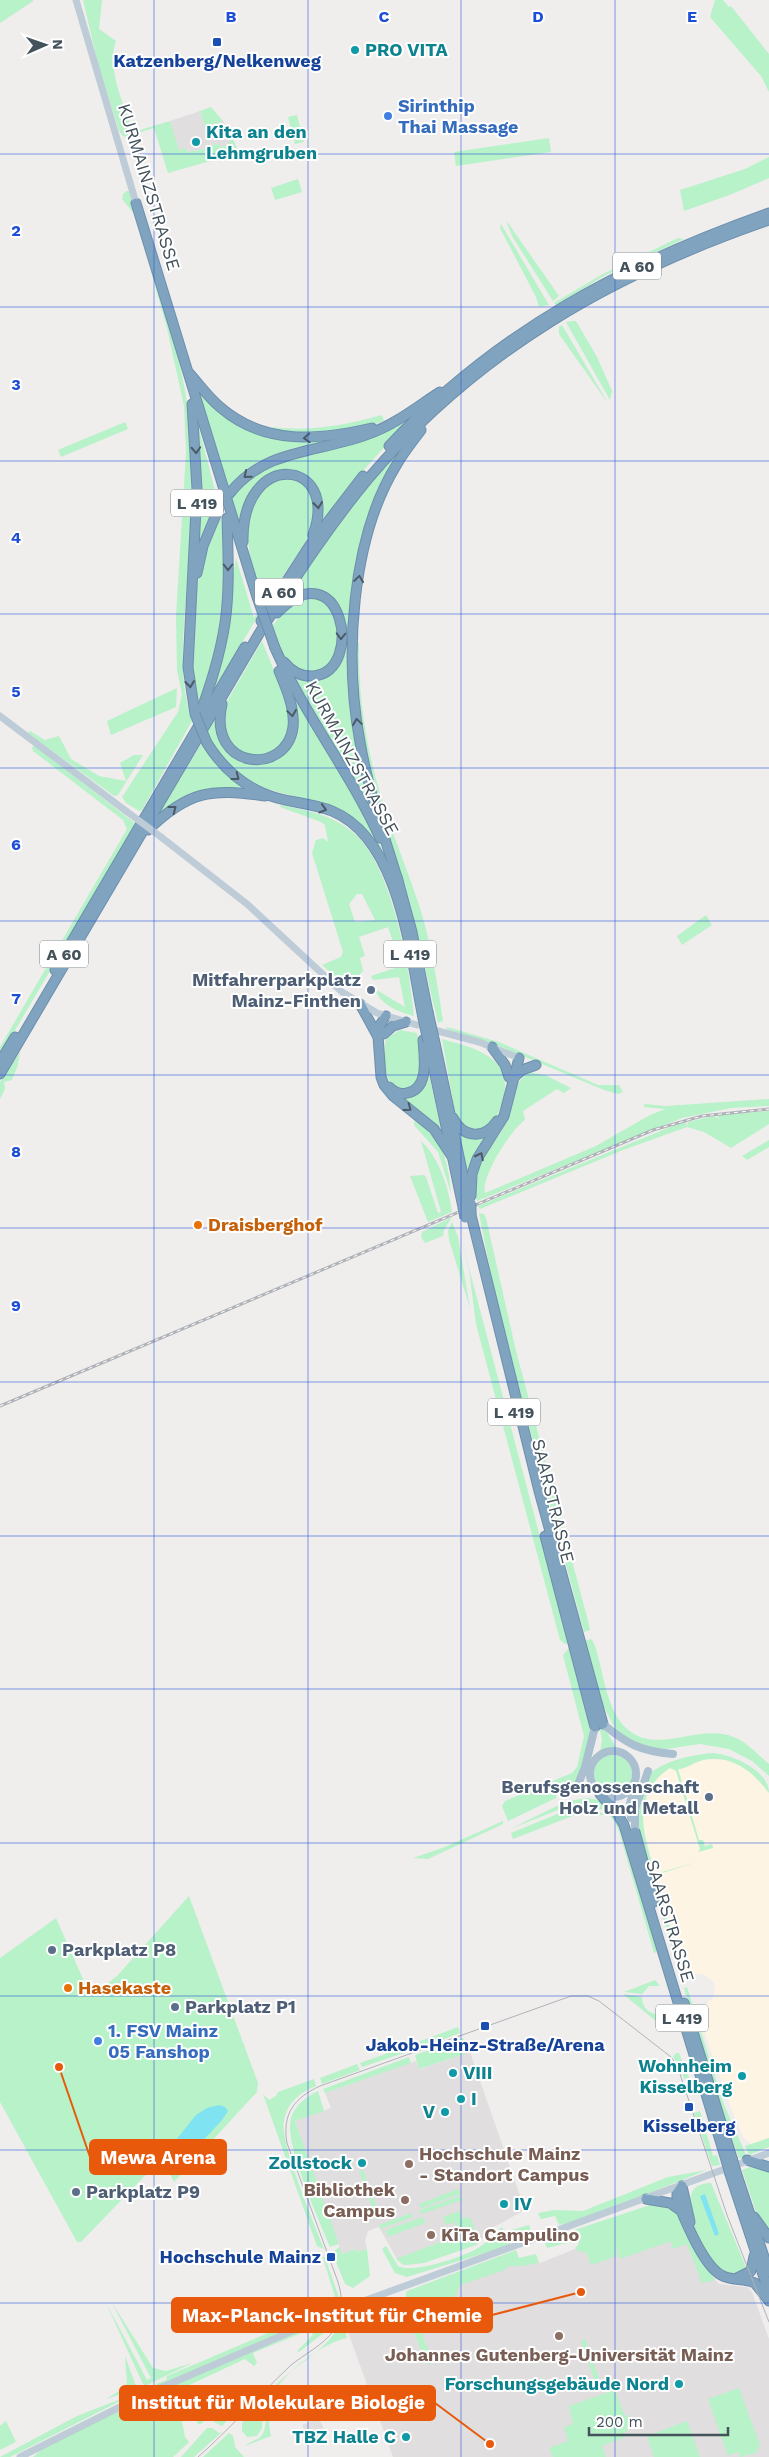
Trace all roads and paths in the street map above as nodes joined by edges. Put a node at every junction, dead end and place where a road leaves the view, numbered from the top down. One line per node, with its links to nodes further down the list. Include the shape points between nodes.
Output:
1 (76, 0): 2 (main road, KURMAINZSTRASSE / L 419)
2 (136, 203): 5 (highway, KURMAINZSTRASSE / L 419)
3 (769, 213): 6 (highway, A 60, via 649,259 580,295 514,337)
4 (769, 220): 8 (highway, A 60, via 652,265 584,300 475,375)
5 (187, 371): 7 (highway, KURMAINZSTRASSE / L 419); 10 (highway, one-way to 5, via 310,438 265,432 242,423 220,408)
6 (462, 378): 10 (highway); 14 (highway, A 60, via 391,445 341,502)
7 (190, 384): 9 (highway, KURMAINZSTRASSE / L 419); 17 (highway, KURMAINZSTRASSE / L 419, one-way to 17, via 198,489)
8 (436, 411): 18 (highway, A 60, via 395,449 347,505); 25 (highway, one-way to 8, via 359,740 353,686 354,627 361,569 374,515 396,464)
9 (199, 413): 13 (highway); 15 (highway, KURMAINZSTRASSE / L 419)
10 (390, 424): 11 (highway, one-way to 11, via 361,437 269,461 246,475)
11 (230, 493)
12 (218, 510): 17 (highway, via 198,566)
13 (227, 518): 16 (highway); 22 (highway, one-way to 22, via 225,623 211,684)
14 (310, 545): 15 (highway, one-way to 14, via 247,506 265,482 281,475 302,479 316,494 318,519); 22 (highway, A 60, via 268,608)
15 (244, 554): 16 (highway, KURMAINZSTRASSE / L 419)
16 (255, 601): 19 (highway, KURMAINZSTRASSE / L 419, bridge)
17 (189, 622): 23 (highway, KURMAINZSTRASSE / L 419, one-way to 23, bridge, via 188,667 195,714 207,744 233,775)
18 (264, 627): 19 (highway, one-way to 19, via 290,601 303,595 324,597 338,612 342,627 339,654 324,672 312,676 298,674); 20 (highway, A 60)
19 (274, 651): 20 (highway, one-way to 20, via 293,718 289,739 280,751 268,758 254,760 240,756 228,747 219,728); 25 (highway, KURMAINZSTRASSE / L 419, via 361,801)
20 (224, 695): 24 (highway, A 60)
21 (0, 716): 26 (main road, bridge, via 233,892)
22 (193, 735): 35 (highway, A 60)
23 (275, 798): 24 (highway, one-way to 23, via 170,810 198,795 227,791); 28 (highway, KURMAINZSTRASSE / L 419, one-way to 28, via 333,812 355,826 373,845 397,898)
24 (139, 840): 37 (highway, A 60)
25 (398, 881): 28 (highway, KURMAINZSTRASSE / L 419, via 412,932)
26 (360, 1004): 27 (main road); 31 (highway)
27 (386, 1016): 29 (main road); 31 (highway)
28 (422, 1016): 29 (main road); 32 (highway, KURMAINZSTRASSE / L 419, bridge)
29 (406, 1022): 31 (highway)
30 (438, 1031): 33 (main road)
31 (381, 1035): 32 (highway, via 384,1074 390,1088 398,1093 414,1091 422,1081); 40 (highway, one-way to 40, via 381,1077 384,1085 434,1129)
32 (429, 1041): 39 (highway, KURMAINZSTRASSE / L 419); 40 (highway, KURMAINZSTRASSE / L 419)
33 (492, 1047): 34 (main road); 38 (highway)
34 (519, 1058): 38 (highway, via 512,1066)
35 (0, 1062)
36 (536, 1065): 38 (highway)
37 (0, 1074)
38 (512, 1077): 39 (highway, via 502,1112 483,1134 471,1135 460,1129); 41 (highway, one-way to 38, via 477,1159 504,1116)
39 (447, 1104): 41 (highway, KURMAINZSTRASSE / L 419)
40 (451, 1155): 41 (highway, L 419)
41 (467, 1205): 42 (highway, KURMAINZSTRASSE / L 419, bridge)
42 (468, 1217): 43 (highway, SAARSTRASSE / L 419)
43 (599, 1725): 44 (main road, via 636,1748); 45 (main road, SAARSTRASSE / L 419); 46 (main road, SAARSTRASSE / L 419); 49 (main road)
44 (673, 1754)
45 (627, 1755): 46 (main road, via 606,1752); 48 (main road, L 419, via 636,1768)
46 (592, 1766): 50 (main road, L 419, via 591,1780)
47 (648, 1771): 51 (main road, via 635,1809)
48 (634, 1784): 50 (main road, via 618,1797); 51 (main road, SAARSTRASSE / L 419, via 629,1808)
49 (577, 1787)
50 (600, 1794): 53 (highway, SAARSTRASSE / L 419, via 618,1813 624,1825)
51 (635, 1832): 53 (highway, SAARSTRASSE / L 419)
52 (769, 2153): 54 (main road)
53 (729, 2159): 56 (highway, SAARSTRASSE / L 419, bridge)
54 (747, 2160): 55 (highway); 57 (main road)
55 (769, 2167)
56 (733, 2173): 59 (highway, SAARSTRASSE / L 419); 63 (highway, SAARSTRASSE / L 419)
57 (682, 2186): 58 (main road); 60 (highway, via 676,2195); 61 (highway)
58 (646, 2199): 60 (highway, via 670,2203); 68 (main road, via 350,2306 144,2394)
59 (747, 2204): 62 (highway); 64 (highway, SAARSTRASSE / L 419)
60 (682, 2212): 61 (highway)
61 (692, 2231): 65 (highway, via 716,2272)
62 (769, 2238)
63 (754, 2248): 65 (highway, via 752,2270); 66 (highway, SAARSTRASSE / L 419)
64 (769, 2272)
65 (737, 2279): 67 (highway, via 757,2284)
66 (769, 2293)
67 (769, 2301)
68 (20, 2457)

